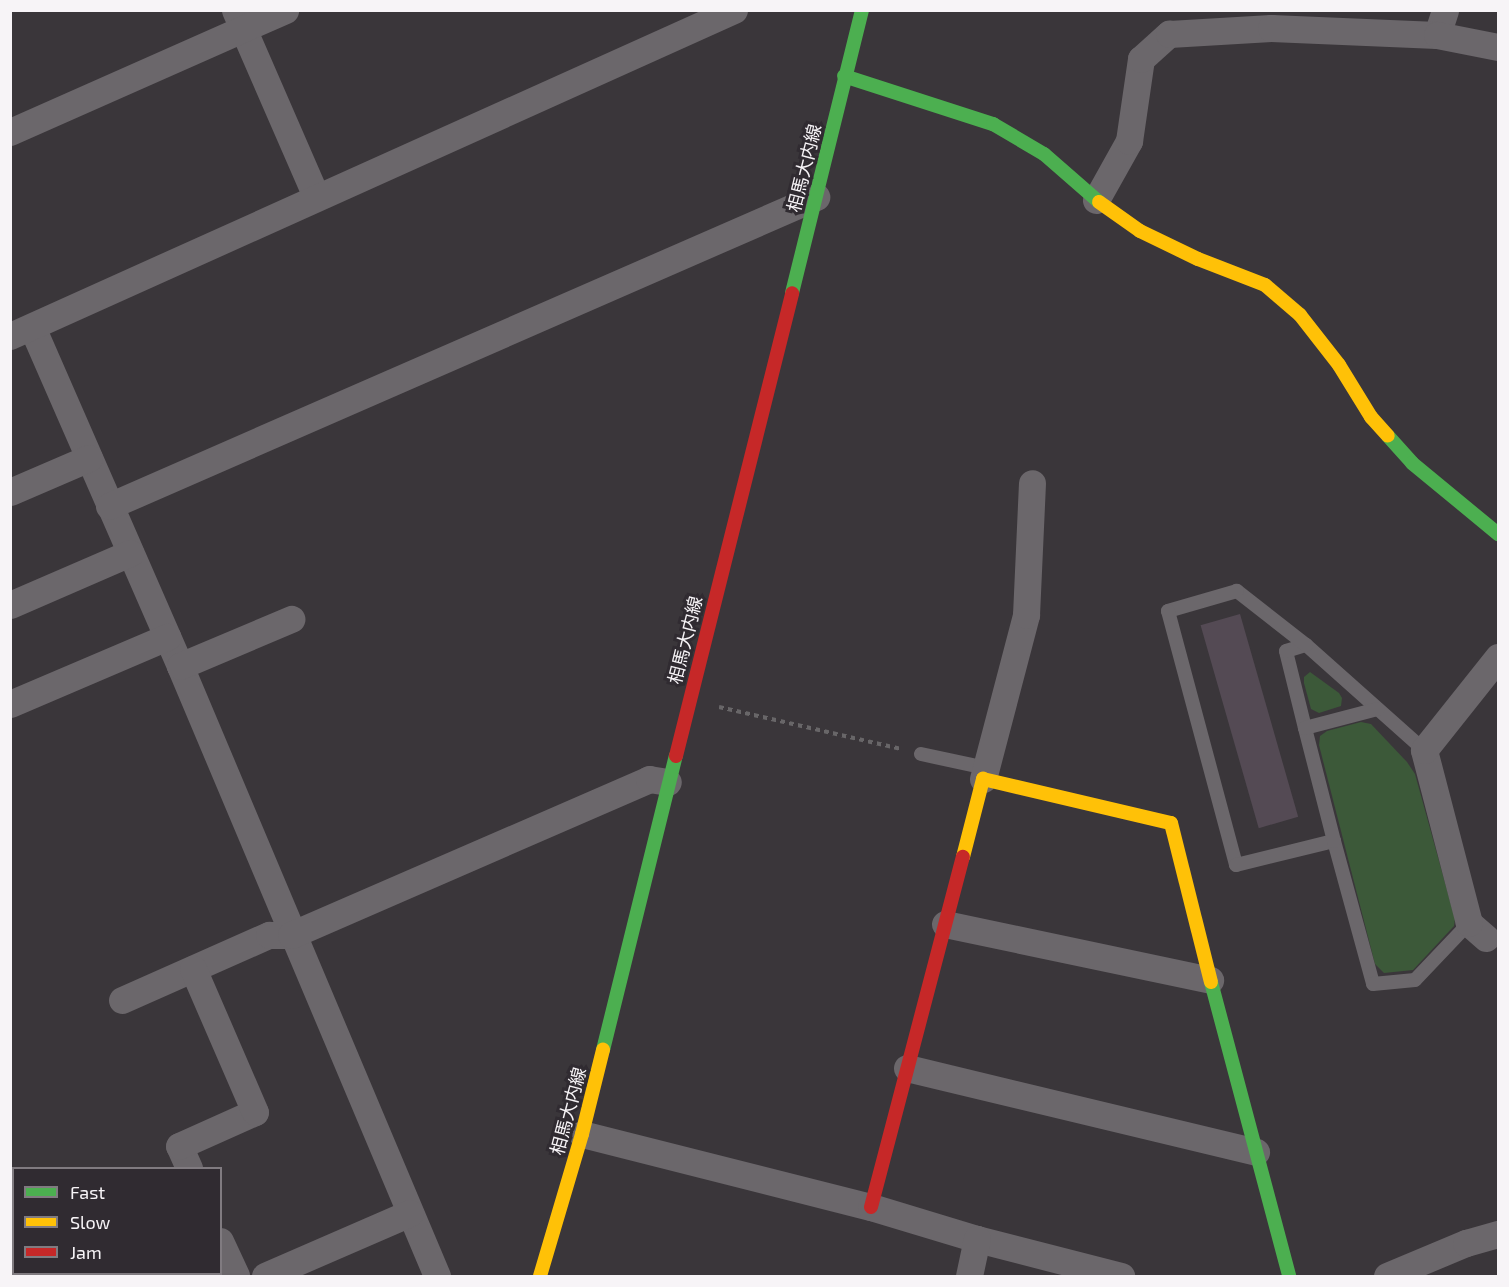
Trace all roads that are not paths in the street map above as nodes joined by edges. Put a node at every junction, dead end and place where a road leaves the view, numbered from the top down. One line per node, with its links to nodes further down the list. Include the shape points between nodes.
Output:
1 (285, 10): 4 (street)
2 (734, 10): 9 (street)
3 (862, 10): 7 (street, 相馬大内線)
4 (239, 20): 8 (street); 9 (street)
5 (1441, 23): 6 (street); 11 (street, via 1169,34 1141,59 1129,141)
6 (1498, 47)
7 (844, 76): 10 (street, 相馬大内線); 11 (street, via 993,124 1044,154)
8 (10, 132)
9 (316, 196): 12 (street)
10 (816, 197): 16 (street); 31 (street, 相馬大内線)
11 (1096, 200): 17 (street, via 1150,236 1265,285 1300,315 1339,365 1371,417 1412,463)
12 (21, 331): 13 (street)
13 (88, 458): 15 (street); 16 (street)
14 (1032, 483): 30 (street, via 1026,615)
15 (10, 492)
16 (110, 506): 18 (street)
17 (1498, 534)
18 (130, 553): 19 (street); 21 (street)
19 (10, 605)
20 (291, 619): 24 (street)
21 (167, 637): 24 (street); 25 (street)
22 (1306, 645): 26 (lane); 27 (lane, via 1286,651); 32 (lane, via 1237,591 1168,611 1236,865)
23 (1498, 657): 28 (street)
24 (180, 666): 35 (street)
25 (10, 704)
26 (1378, 709): 27 (lane); 28 (lane)
27 (1305, 728): 32 (lane)
28 (1424, 750): 34 (street)
29 (921, 754): 30 (lane)
30 (984, 773): 33 (street); 37 (street, via 1171,823)
31 (668, 782): 35 (street, via 649,779); 40 (street, 相馬大内線)
32 (1334, 841): 34 (lane, via 1373,984 1415,980)
33 (945, 924): 37 (street); 39 (street)
34 (1488, 933)
35 (291, 935): 36 (street, via 270,935); 44 (street)
36 (193, 969): 38 (street); 42 (street, via 255,1112 179,1146)
37 (1210, 980): 41 (street)
38 (122, 1000)
39 (907, 1068): 41 (street); 43 (street)
40 (582, 1134): 43 (street); 51 (street, 相馬大内線)
41 (1256, 1152): 54 (street)
42 (189, 1167)
43 (871, 1207): 46 (street)
44 (410, 1213): 49 (street); 50 (street)
45 (1498, 1234): 55 (street, via 1466,1243)
46 (977, 1239): 52 (street); 53 (street)
47 (222, 1245): 48 (street)
48 (236, 1276)
49 (265, 1276)
50 (437, 1276)
51 (540, 1276)
52 (969, 1276)
53 (1121, 1276)
54 (1289, 1276)
55 (1388, 1276)

